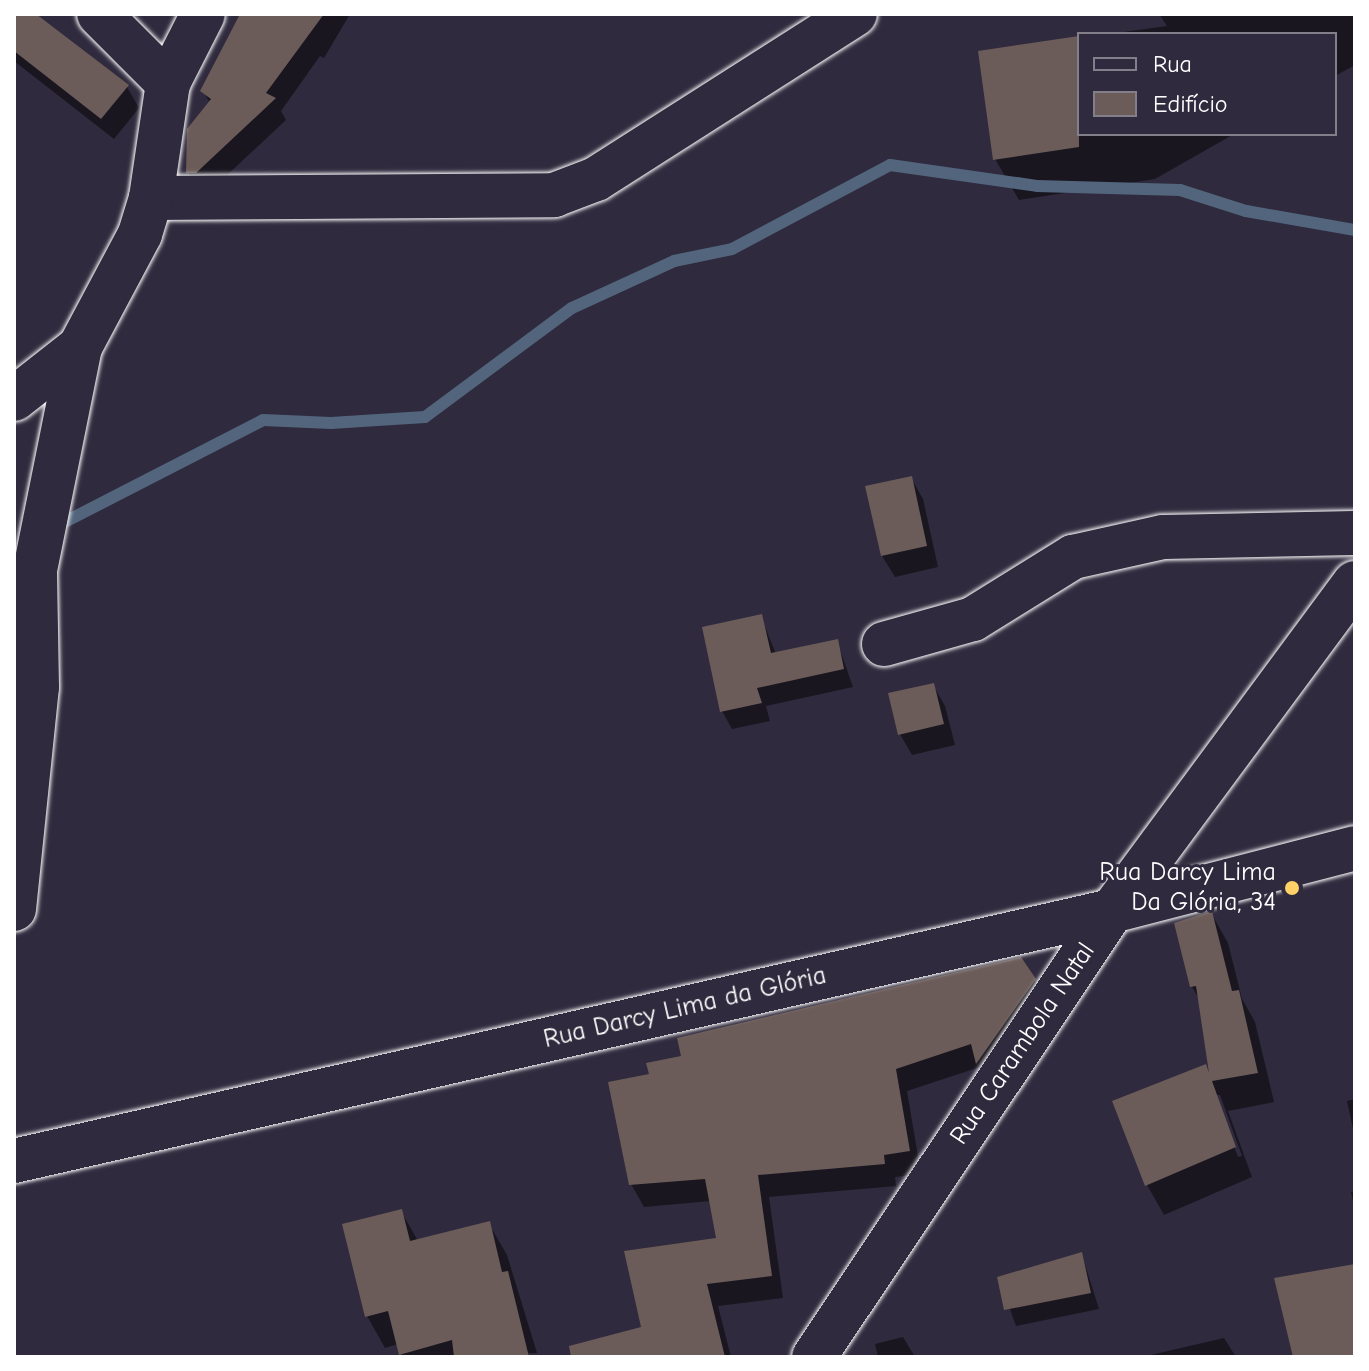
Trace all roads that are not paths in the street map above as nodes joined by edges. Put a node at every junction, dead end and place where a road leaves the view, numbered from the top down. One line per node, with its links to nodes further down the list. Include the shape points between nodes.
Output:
1 (99, 14): 4 (street)
2 (203, 14): 4 (street)
3 (855, 14): 5 (street, via 596,179 554,195)
4 (168, 83): 5 (street)
5 (151, 198): 6 (street, via 140,234)
6 (80, 347): 7 (street); 9 (street)
7 (14, 399)
8 (1355, 533): 11 (street, via 1163,537 1073,557 973,619)
9 (24, 553): 13 (street, via 37,687)
10 (1355, 583): 14 (street, Rua Carambola Natal)
11 (884, 644)
12 (1355, 848): 14 (street, Rua Darcy Lima da Glória)
13 (14, 909)
14 (1112, 911): 15 (street, Rua Darcy Lima da Glória); 16 (street, Rua Carambola Natal)
15 (14, 1161)
16 (814, 1357)

